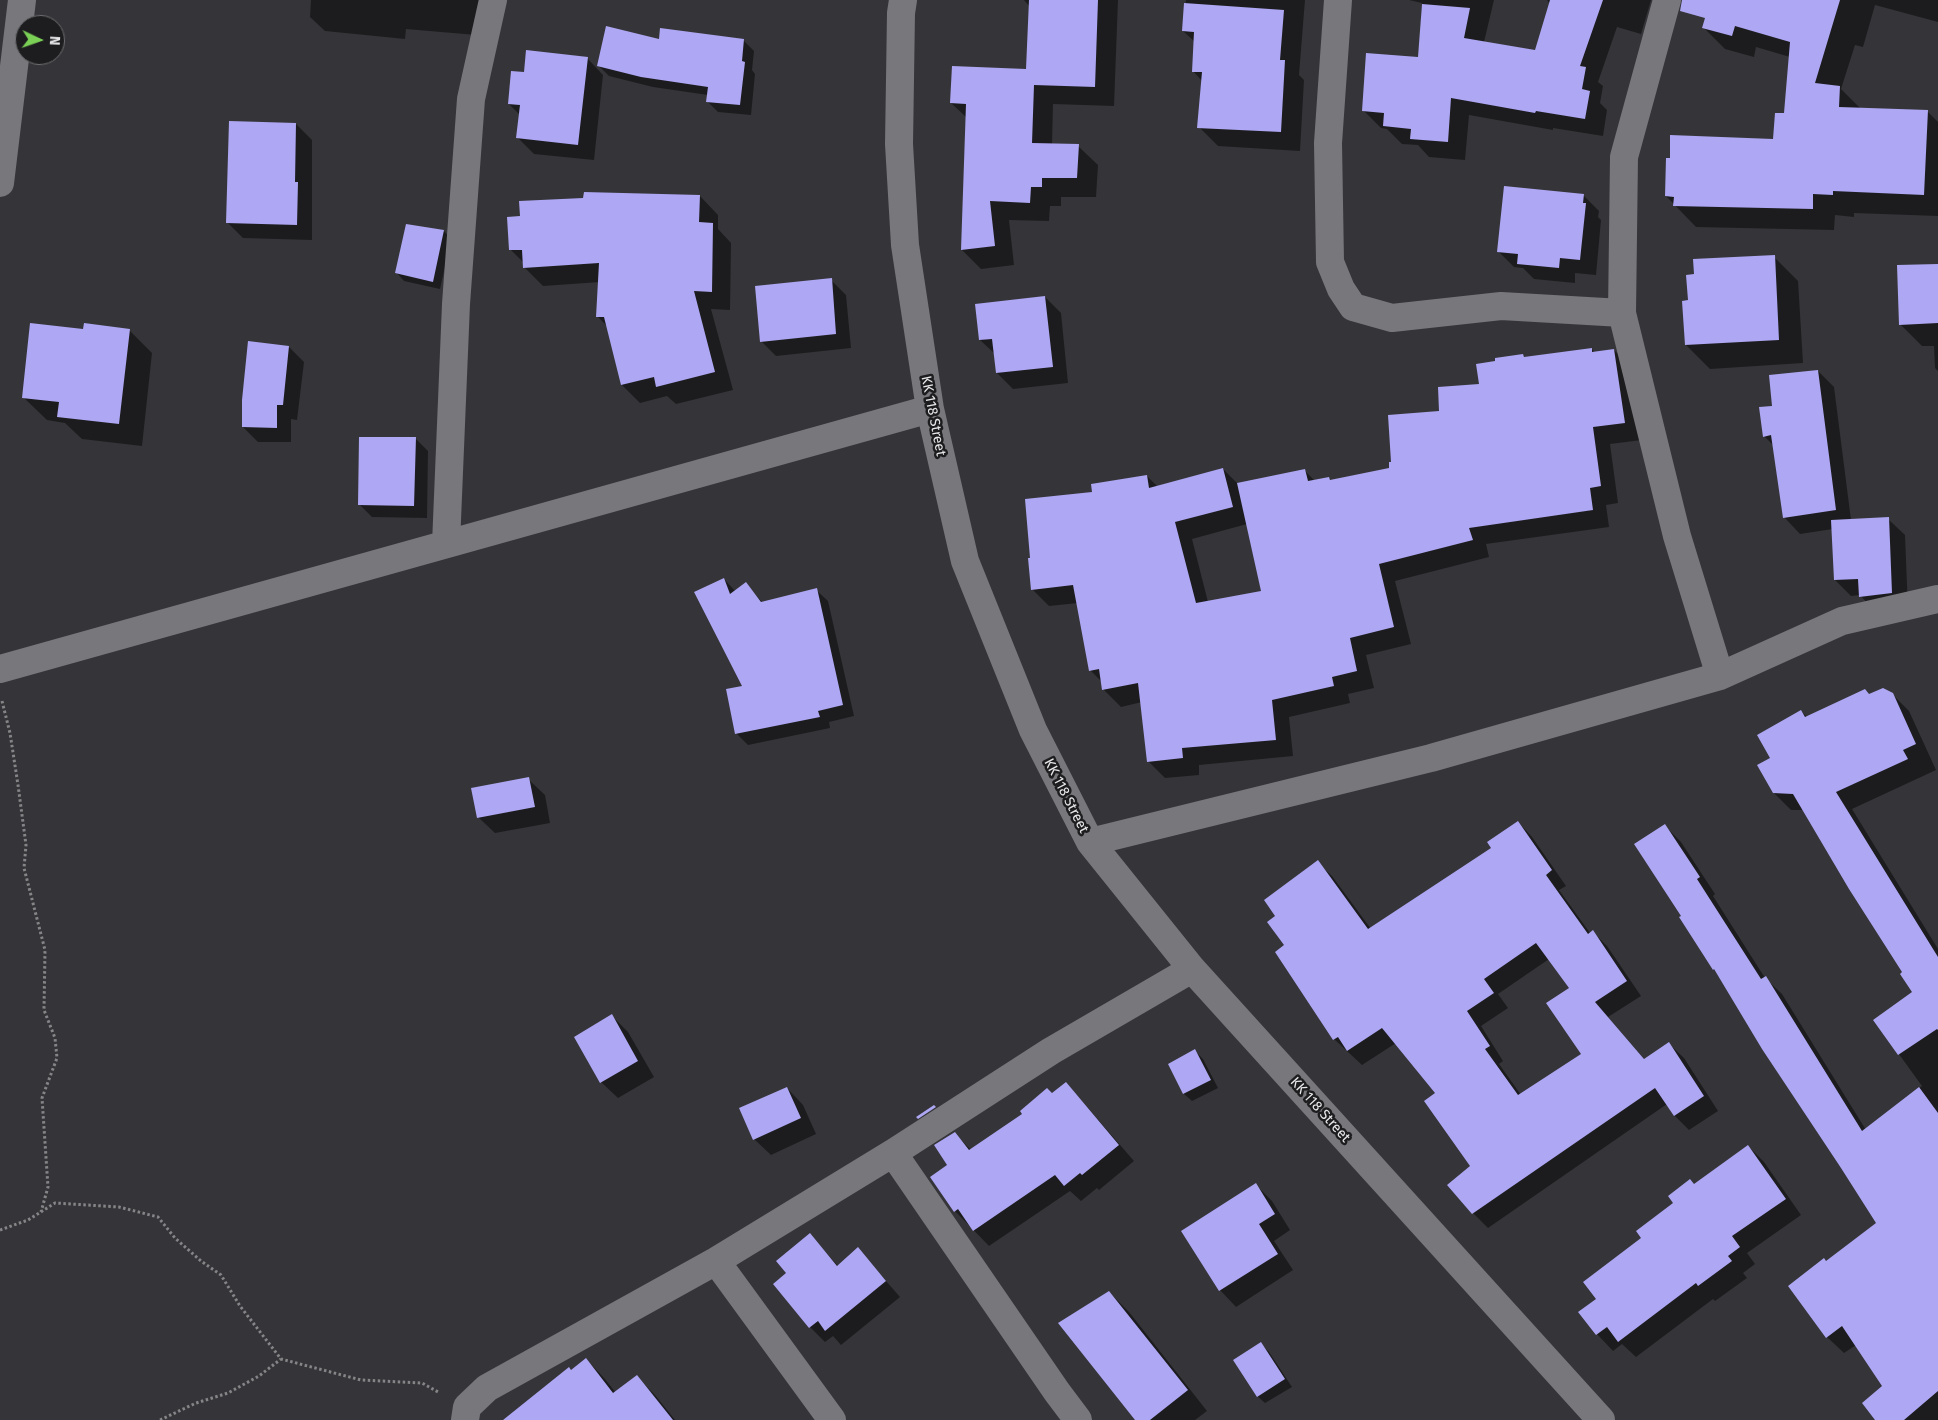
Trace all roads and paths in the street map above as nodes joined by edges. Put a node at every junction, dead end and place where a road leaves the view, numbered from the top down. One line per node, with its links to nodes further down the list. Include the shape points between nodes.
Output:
1 (22, 0): 6 (street)
2 (493, 0): 9 (street, via 471,99 456,304)
3 (904, 0): 8 (street, KK 118 Street, via 901,13 899,144 905,236)
4 (1338, 0): 7 (street, via 1328,143 1330,262 1353,307 1392,318 1501,306)
5 (1667, 0): 7 (street, via 1624,157)
6 (0, 183)
7 (1622, 313): 12 (street, via 1677,536)
8 (930, 410): 9 (street); 14 (street, KK 118 Street, via 965,561 1033,730)
9 (446, 544): 11 (street)
10 (1938, 599): 12 (street, via 1842,621)
11 (0, 669)
12 (1720, 676): 14 (street, via 1431,758)
13 (1, 699): 17 (path, via 10,733 26,845 24,868 45,950 44,1010 55,1038 57,1058 42,1098 48,1187)
14 (1090, 842): 15 (street, KK 118 Street)
15 (1192, 970): 16 (street, via 1051,1051); 25 (street, KK 118 Street)
16 (893, 1153): 19 (street); 24 (street)
17 (41, 1212): 18 (path); 20 (path, via 55,1204 118,1207 158,1217 175,1238 221,1275 240,1306)
18 (0, 1230)
19 (716, 1261): 21 (street, via 487,1388); 23 (street)
20 (281, 1359): 21 (path, via 361,1380 422,1383); 22 (path, via 260,1376 228,1393)
21 (466, 1413)
22 (160, 1420)
23 (832, 1420)
24 (1078, 1420)
25 (1601, 1420)

